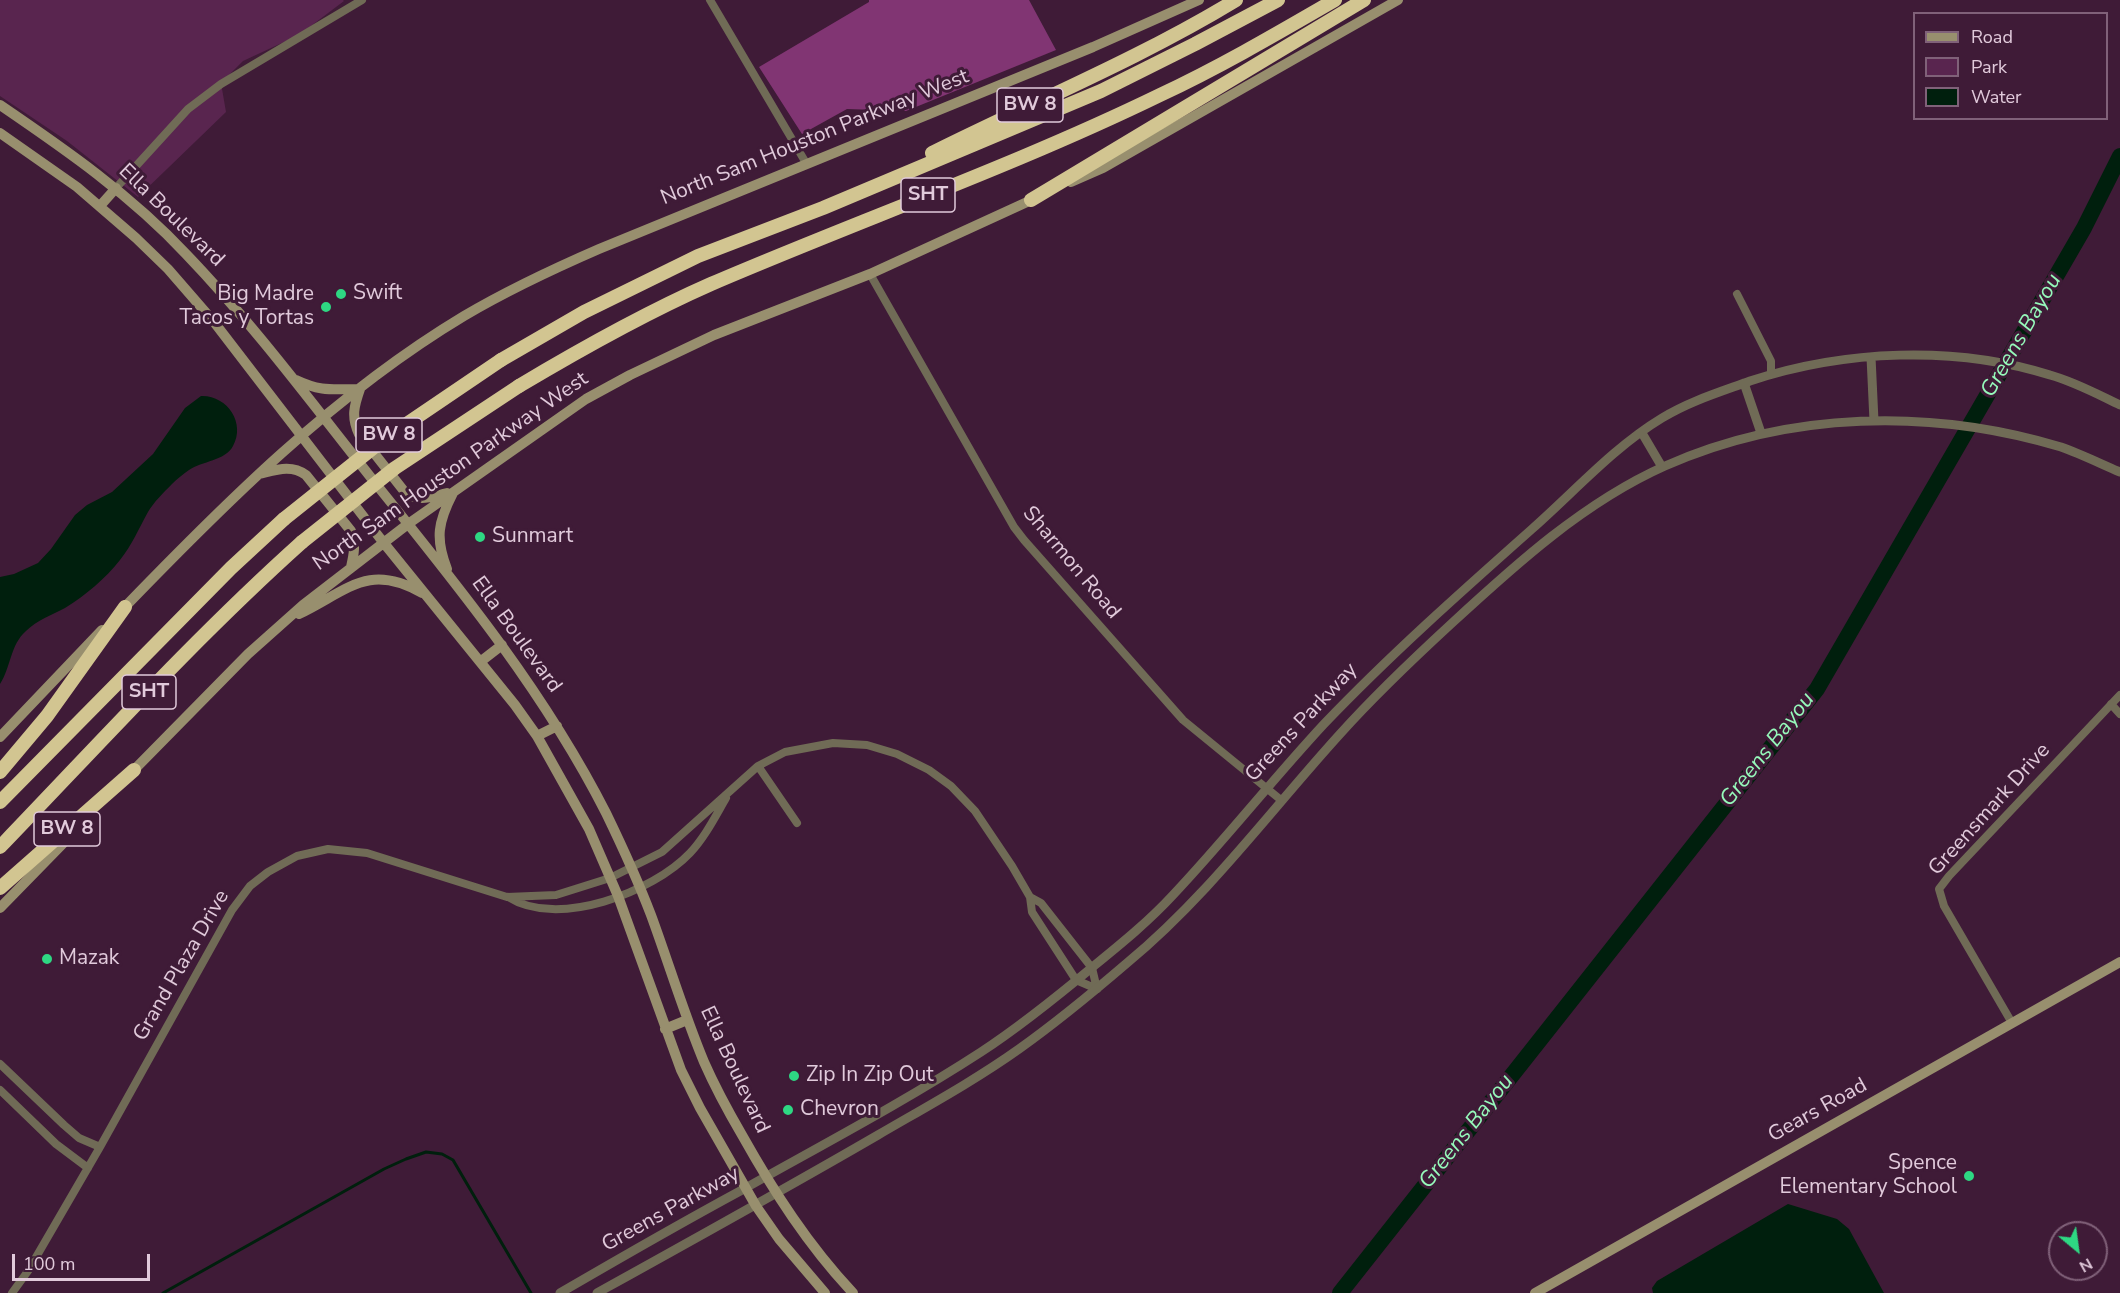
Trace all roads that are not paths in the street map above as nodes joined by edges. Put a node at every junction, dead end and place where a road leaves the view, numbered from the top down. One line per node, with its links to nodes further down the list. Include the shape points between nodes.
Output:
1 (362, 0): 12 (street, via 221,84 188,109)
2 (710, 0): 11 (street)
3 (1199, 0): 11 (main road, North Sam Houston Parkway West)
4 (1236, 0): 15 (highway, BW 8, via 1106,71 1001,118)
5 (1278, 0): 15 (highway, SHT, via 1101,91)
6 (1335, 0): 56 (highway, SHT, bridge, via 1159,96 710,285 589,345 519,386 395,468 251,587)
7 (1364, 0): 13 (highway)
8 (1398, 0): 13 (main road, North Sam Houston Parkway West / BW 8, via 1103,168)
9 (0, 105): 12 (main road, Ella Boulevard)
10 (0, 133): 14 (main road, Ella Boulevard)
11 (806, 163): 22 (main road, North Sam Houston Parkway West, via 539,276 465,316)
12 (116, 188): 14 (main road); 20 (main road, Ella Boulevard, via 185,252)
13 (1032, 200): 16 (main road, North Sam Houston Parkway West / BW 8)
14 (100, 206): 28 (main road, Ella Boulevard, via 195,299)
15 (823, 208): 54 (highway, BW 8, bridge, via 698,256 584,312 501,360 383,440 284,519 231,568)
16 (870, 274): 32 (main road, North Sam Houston Parkway West / BW 8, via 714,335 630,375 586,399); 51 (street, Sharmon Road, via 1019,534 1184,720)
17 (1737, 294): 19 (street, via 1771,361)
18 (1871, 357): 19 (street, Greens Parkway); 23 (street, Greens Parkway, via 1991,361 2051,375); 25 (street)
19 (1771, 374): 21 (street, Greens Parkway)
20 (292, 378): 22 (main road, via 323,390); 24 (main road, Ella Boulevard)
21 (1744, 383): 26 (street, Greens Parkway, via 1715,392 1662,418); 27 (street)
22 (360, 389): 24 (main road, North Sam Houston Parkway West); 32 (main road, via 353,410 354,424 404,491 413,498)
23 (2120, 405)
24 (322, 417): 28 (main road, North Sam Houston Parkway West); 33 (main road, Ella Boulevard)
25 (1874, 421): 27 (street, Greens Parkway, via 1814,424); 30 (street, Greens Parkway, via 1926,422 2005,433 2066,449)
26 (1642, 433): 29 (street); 51 (street, Greens Parkway, via 1612,455 1437,612 1377,669)
27 (1761, 433): 29 (street, Greens Parkway)
28 (301, 435): 31 (main road, North Sam Houston Parkway West); 34 (main road, Ella Boulevard)
29 (1662, 467): 53 (street, Greens Parkway, via 1558,531 1502,579 1390,682)
30 (2120, 472)
31 (258, 474): 35 (main road, via 290,468 306,475 351,531); 38 (main road, North Sam Houston Parkway West)
32 (454, 492): 33 (main road, North Sam Houston Parkway West / BW 8); 36 (main road, via 438,534 448,573)
33 (408, 524): 34 (main road, North Sam Houston Parkway West / BW 8); 36 (main road, Ella Boulevard)
34 (383, 542): 35 (main road, North Sam Houston Parkway West / BW 8); 37 (main road, Ella Boulevard)
35 (351, 567): 39 (main road, North Sam Houston Parkway West / BW 8)
36 (459, 590): 40 (main road, Ella Boulevard)
37 (427, 596): 39 (main road, via 396,581 370,579 351,584); 41 (main road, Ella Boulevard)
38 (125, 607): 47 (main road, North Sam Houston Parkway West); 50 (highway, via 47,716)
39 (285, 620): 49 (main road, North Sam Houston Parkway West / BW 8)
40 (502, 645): 41 (main road); 45 (main road, Ella Boulevard)
41 (480, 662): 46 (main road, Ella Boulevard)
42 (2120, 695): 43 (street, Greensmark Drive)
43 (2111, 704): 44 (street); 72 (street, Greensmark Drive, via 1939,889 1944,906)
44 (2120, 714)
45 (557, 726): 46 (main road); 57 (main road, Ella Boulevard)
46 (537, 736): 58 (main road, Ella Boulevard, via 589,829)
47 (0, 737)
48 (758, 766): 52 (street, Grand Plaza Drive); 55 (street); 64 (street, Grand Plaza Drive, via 785,752 833,743 897,754 951,786 975,811)
49 (134, 770): 59 (highway, BW 8); 66 (main road, North Sam Houston Parkway West)
50 (0, 772)
51 (1266, 788): 53 (street, Sharmon Road); 61 (street, Greens Parkway)
52 (727, 795): 57 (street, Grand Plaza Drive, via 674,843); 60 (street, Grand Plaza Drive, via 690,853)
53 (1281, 800): 65 (street, Greens Parkway)
54 (0, 802)
55 (797, 823)
56 (0, 847)
57 (632, 868): 58 (street, Grand Plaza Drive); 60 (main road, Ella Boulevard)
58 (610, 878): 62 (main road, Ella Boulevard); 63 (street, Grand Plaza Drive, via 556,895)
59 (0, 888)
60 (639, 888): 62 (street, Grand Plaza Drive); 71 (main road, Ella Boulevard)
61 (1175, 893): 65 (street); 68 (street, Greens Parkway)
62 (618, 896): 63 (street, Grand Plaza Drive, via 554,910 537,909); 73 (main road, Ella Boulevard)
63 (507, 897): 78 (street, Grand Plaza Drive, via 367,853 339,850 297,856 268,872 250,886 232,910)
64 (1030, 897): 68 (street, Grand Plaza Drive, via 1041,903); 69 (street, Grand Plaza Drive, via 1032,912)
65 (1189, 906): 70 (street, Greens Parkway)
66 (0, 908)
67 (2120, 962): 72 (main road, Gears Road)
68 (1092, 968): 69 (street, Greens Parkway); 70 (street, Grand Plaza Drive)
69 (1076, 980): 70 (street); 76 (street, Greens Parkway, via 982,1051)
70 (1097, 989): 77 (street, Greens Parkway, via 973,1080)
71 (687, 1020): 73 (main road); 80 (main road, Ella Boulevard, via 720,1096)
72 (2012, 1023): 93 (main road, Gears Road)
73 (665, 1029): 81 (main road, Ella Boulevard, via 700,1108)
74 (0, 1064): 78 (street, via 79,1138)
75 (0, 1090): 79 (street, via 56,1144)
76 (875, 1116): 77 (street); 80 (street, Greens Parkway)
77 (884, 1131): 82 (street, Greens Parkway)
78 (100, 1147): 79 (street, Grand Plaza Drive)
79 (88, 1168): 86 (street, Grand Plaza Drive)
80 (765, 1177): 81 (street, Greens Parkway); 82 (main road, Ella Boulevard)
81 (745, 1188): 83 (main road, Ella Boulevard); 84 (street, Greens Parkway)
82 (777, 1194): 83 (street, Greens Parkway); 92 (main road, Ella Boulevard, via 807,1239)
83 (756, 1206): 85 (street, Greens Parkway); 91 (main road, Ella Boulevard)
84 (645, 1244): 85 (street); 89 (street, Greens Parkway)
85 (655, 1261): 90 (street, Greens Parkway)
86 (28, 1271): 87 (street, Grand Plaza Drive); 88 (street, Grand Plaza Drive)
87 (12, 1293)
88 (20, 1293)
89 (560, 1293)
90 (597, 1293)
91 (825, 1293)
92 (852, 1293)
93 (1535, 1293)

